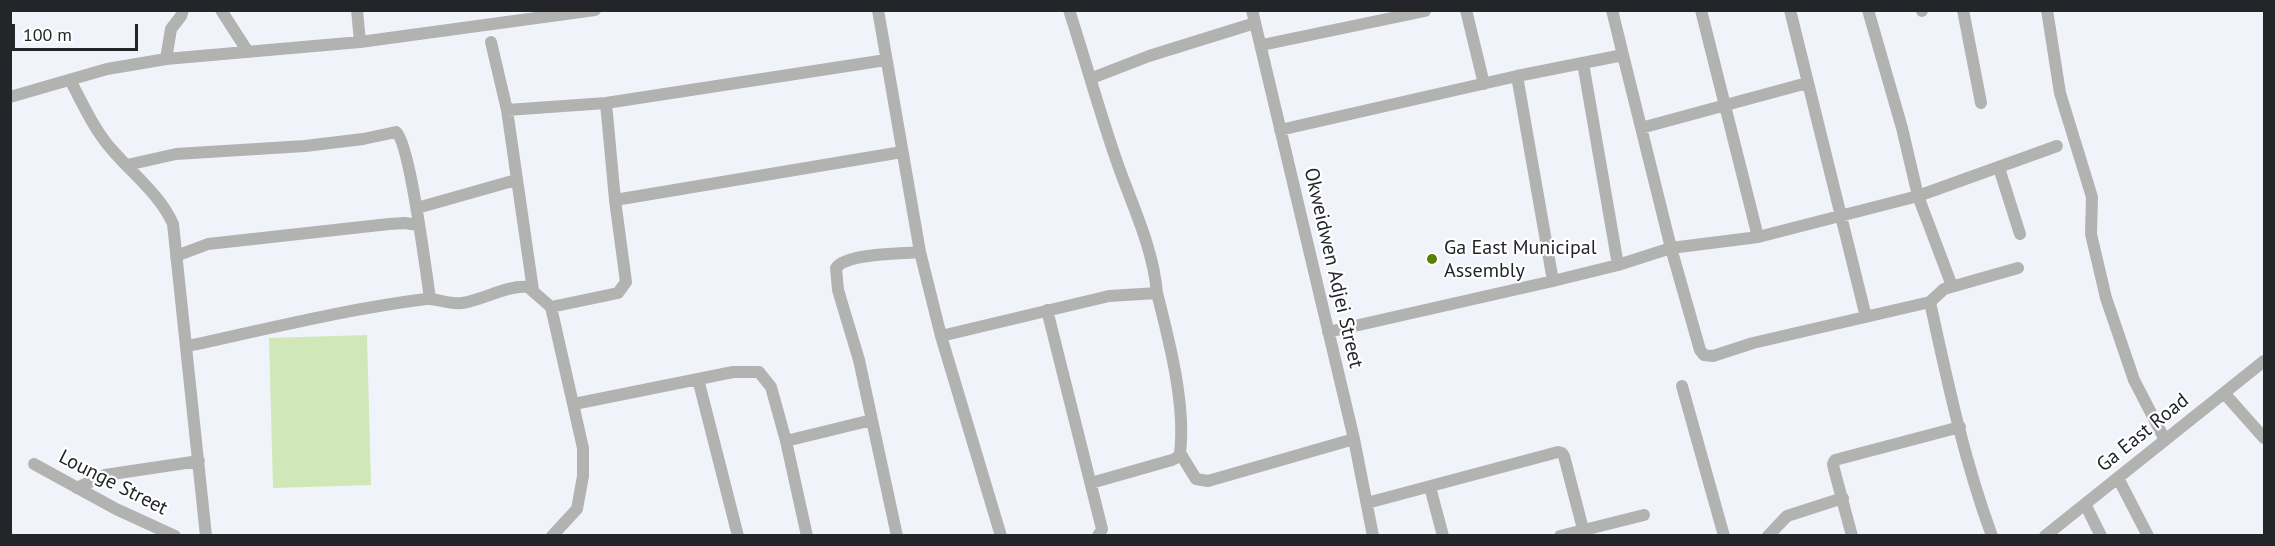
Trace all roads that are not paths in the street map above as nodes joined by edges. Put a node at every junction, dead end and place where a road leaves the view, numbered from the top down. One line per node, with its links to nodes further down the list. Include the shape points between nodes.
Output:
1 (183, 10): 22 (street, via 171,29)
2 (221, 10): 20 (street)
3 (357, 10): 17 (street)
4 (595, 10): 15 (street)
5 (878, 10): 23 (street)
6 (1069, 10): 26 (street)
7 (1466, 10): 29 (street)
8 (1612, 10): 21 (street)
9 (1701, 10): 33 (street)
10 (1790, 10): 28 (street)
11 (1868, 10): 42 (street)
12 (1963, 10): 31 (street)
13 (2047, 10): 75 (street, via 2060,93 2093,202 2091,234 2106,298 2134,380)
14 (1425, 11): 19 (street)
15 (518, 16): 17 (street)
16 (1254, 17): 19 (street, Okweidwen Adjei Street); 26 (street)
17 (360, 42): 20 (street)
18 (492, 42): 34 (street)
19 (1262, 45): 36 (street, Okweidwen Adjei Street)
20 (248, 52): 22 (street)
21 (1623, 55): 24 (street); 35 (street)
22 (166, 59): 27 (street, via 106,69)
23 (886, 60): 32 (street); 38 (street)
24 (1583, 63): 25 (street); 52 (street)
25 (1517, 76): 29 (street); 54 (street)
26 (1092, 78): 57 (street, via 1155,271)
27 (70, 80): 30 (street); 39 (street, via 108,144)
28 (1807, 83): 33 (street); 45 (street)
29 (1484, 84): 36 (street)
30 (10, 97)
31 (1981, 103)
32 (606, 104): 34 (street); 43 (street)
33 (1725, 106): 35 (street); 48 (street)
34 (507, 110): 41 (street)
35 (1641, 128): 49 (street)
36 (1280, 130): 63 (street, Okweidwen Adjei Street)
37 (2057, 146): 40 (street)
38 (902, 152): 43 (street); 50 (street)
39 (127, 165): 44 (street, via 177,154 304,146 363,139 391,131 399,134 403,143); 51 (street, via 170,217)
40 (1999, 168): 42 (street); 47 (street)
41 (516, 180): 44 (street); 56 (street)
42 (1918, 196): 45 (street); 55 (street)
43 (615, 201): 60 (street, via 626,282 618,293)
44 (417, 208): 46 (street)
45 (1839, 216): 48 (street); 62 (street)
46 (418, 225): 51 (street, via 389,224 208,244); 58 (street)
47 (2020, 234)
48 (1758, 237): 49 (street)
49 (1671, 248): 52 (street); 62 (street, via 1700,350 1706,356)
50 (920, 252): 64 (street); 71 (street, via 864,257 836,268 838,290)
51 (176, 256): 65 (street)
52 (1618, 265): 54 (street)
53 (2018, 268): 55 (street)
54 (1553, 281): 63 (street)
55 (1953, 286): 59 (street)
56 (533, 290): 58 (street, via 523,286 451,304); 60 (street)
57 (1157, 293): 61 (street, via 1108,296); 77 (street, via 1173,357)
58 (430, 298): 65 (street)
59 (1930, 302): 62 (street); 72 (street)
60 (551, 308): 70 (street)
61 (1047, 310): 64 (street); 81 (street)
62 (1866, 317)
63 (1328, 332): 74 (street, Okweidwen Adjei Street)
64 (941, 336): 95 (street)
65 (188, 346): 78 (street)
66 (2265, 361): 69 (street, Ga East Road)
67 (698, 379): 70 (street); 76 (street, via 759,372 771,387); 92 (street)
68 (1682, 386): 100 (street)
69 (2224, 393): 73 (street); 75 (street, Ga East Road)
70 (574, 404): 91 (street, via 583,448 579,501 577,509)
71 (872, 420): 76 (street); 94 (street)
72 (1960, 427): 84 (street, via 1835,460); 103 (street, via 1975,490)
73 (2265, 438)
74 (1354, 439): 77 (street, via 1208,481 1196,479); 85 (street, Okweidwen Adjei Street)
75 (2165, 440): 80 (street, Ga East Road)
76 (786, 441): 93 (street)
77 (1180, 453): 81 (street, via 1172,460)
78 (199, 461): 82 (street, via 105,475); 90 (street)
79 (34, 464): 82 (street, Lounge Street)
80 (2118, 478): 86 (street, Ga East Road); 106 (street)
81 (1091, 483): 96 (street, via 1102,529)
82 (76, 488): 89 (street, Lounge Street)
83 (1430, 488): 85 (street); 88 (street, via 1562,453); 98 (street)
84 (1843, 498): 101 (street, via 1787,516); 102 (street)
85 (1367, 503): 97 (street, Okweidwen Adjei Street)
86 (2085, 504): 104 (street, Ga East Road); 105 (street)
87 (1644, 515): 88 (street)
88 (1583, 529): 99 (street)
89 (176, 536)
90 (206, 536)
91 (552, 536)
92 (738, 536)
93 (807, 536)
94 (897, 536)
95 (1001, 536)
96 (1098, 536)
97 (1373, 536)
98 (1443, 536)
99 (1560, 536)
100 (1724, 536)
101 (1768, 536)
102 (1852, 536)
103 (1992, 536)
104 (2045, 536)
105 (2102, 536)
106 (2148, 536)

